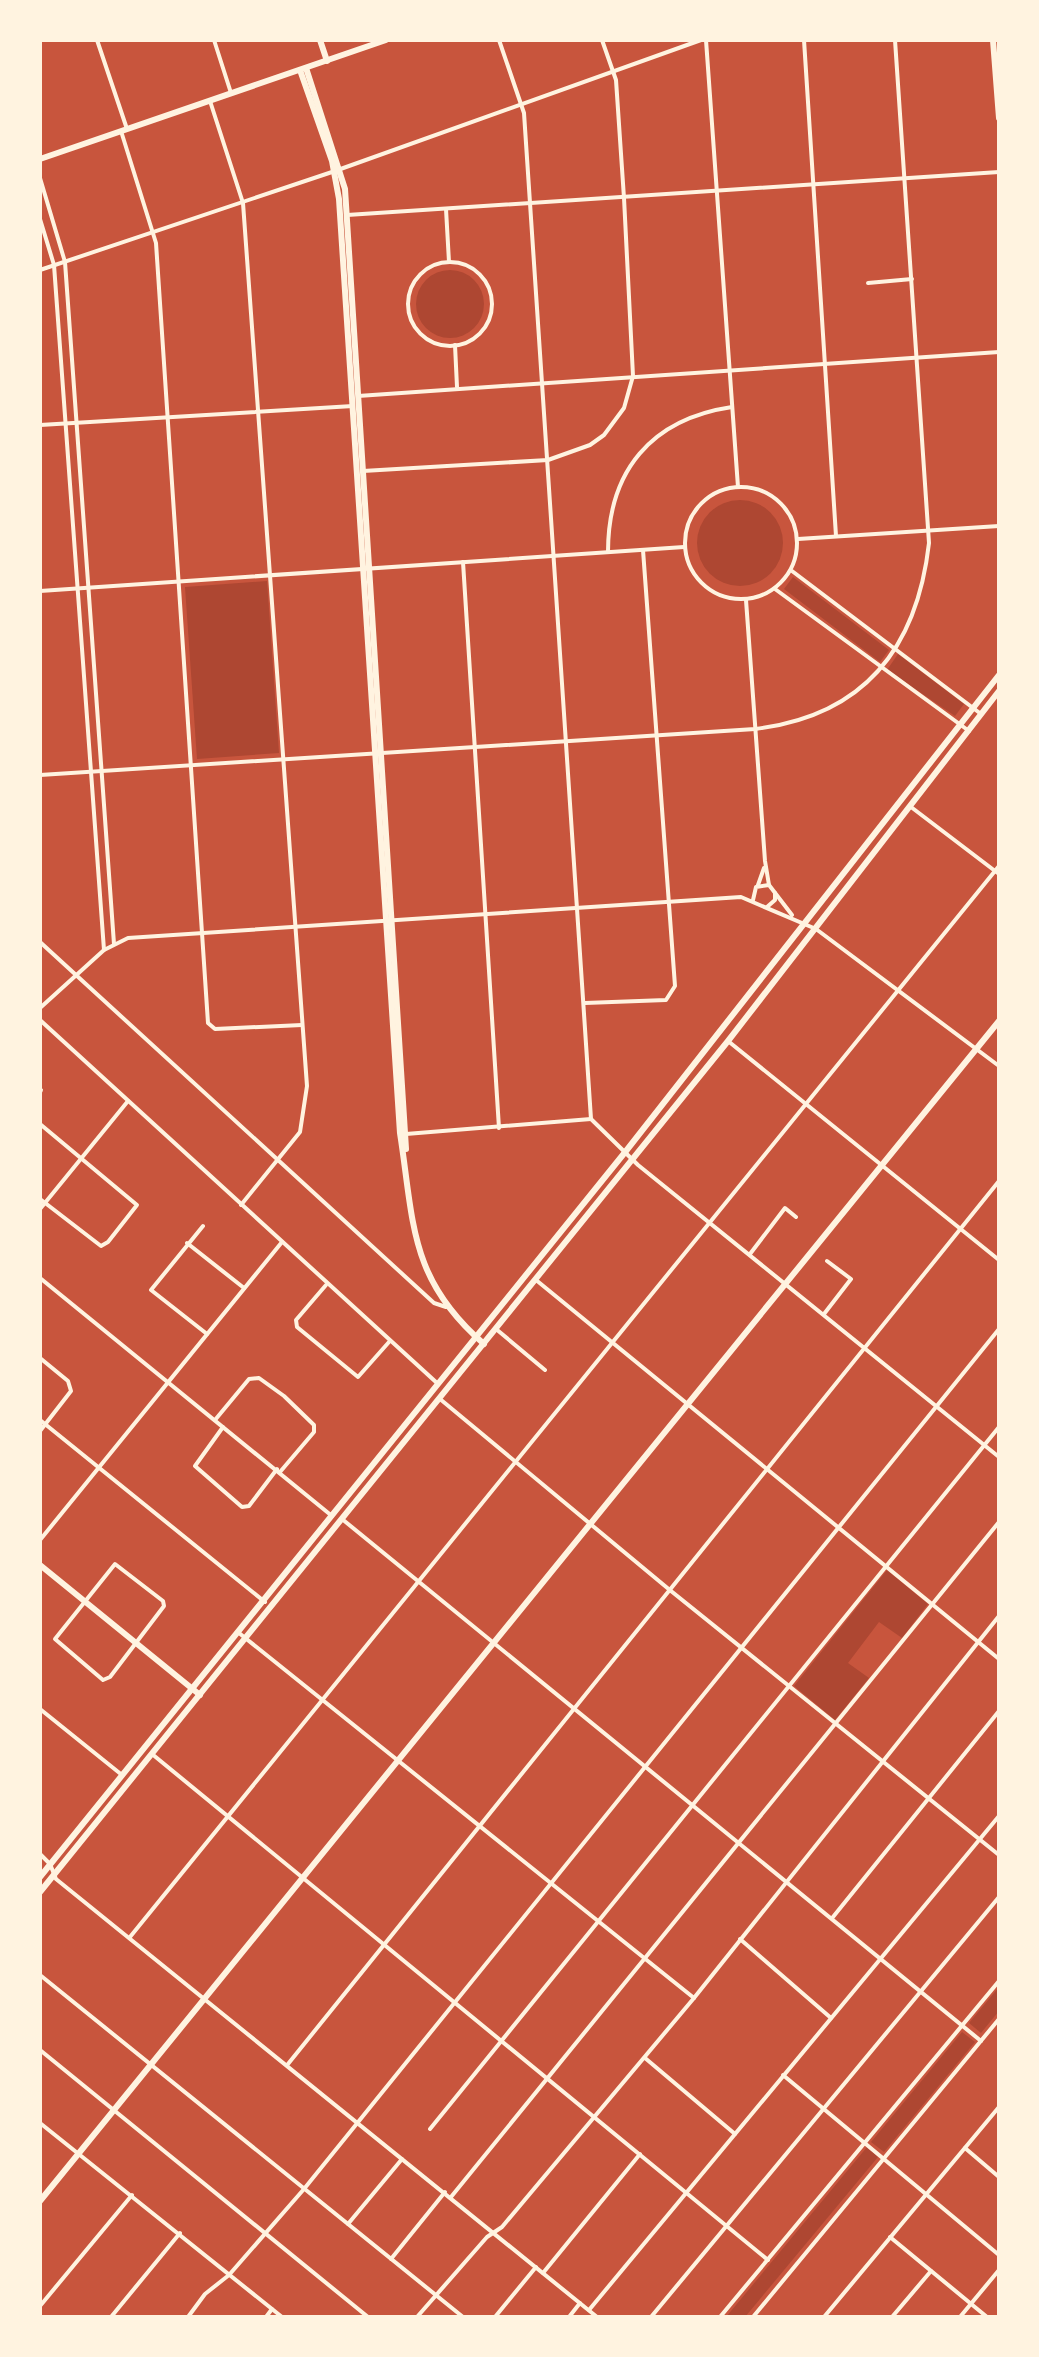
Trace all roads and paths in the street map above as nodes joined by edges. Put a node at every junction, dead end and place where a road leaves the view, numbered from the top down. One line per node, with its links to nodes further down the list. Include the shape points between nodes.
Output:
1 (97, 40): 18 (street)
2 (214, 40): 14 (street)
3 (320, 40): 11 (main road)
4 (386, 40): 11 (main road)
5 (499, 40): 16 (street)
6 (602, 40): 13 (street)
7 (703, 40): 13 (street); 25 (street)
8 (804, 40): 24 (street)
9 (895, 40): 23 (street)
10 (993, 40): 17 (main road)
11 (327, 61): 12 (main road)
12 (303, 69): 14 (main road); 20 (main road)
13 (614, 73): 16 (street); 26 (street)
14 (231, 93): 15 (main road)
15 (210, 101): 18 (main road); 27 (street)
16 (522, 105): 20 (street); 28 (street)
17 (999, 118)
18 (124, 130): 19 (main road); 32 (street)
19 (40, 159)
20 (337, 170): 27 (street); 30 (main road)
21 (999, 172): 23 (street)
22 (40, 178): 33 (street)
23 (906, 178): 24 (street); 37 (street)
24 (814, 185): 25 (street); 42 (street)
25 (718, 192): 26 (street); 43 (street)
26 (624, 198): 28 (street); 44 (street)
27 (243, 203): 32 (street); 50 (street)
28 (531, 203): 29 (street); 45 (street)
29 (446, 209): 30 (street); 34 (street)
30 (343, 215): 47 (main road)
31 (40, 219): 35 (street)
32 (154, 232): 33 (street); 51 (street)
33 (65, 262): 35 (street); 52 (street)
34 (449, 262): 39 (street, via 476,271 491,299 483,330); 39 (street, via 419,275 409,309 427,339)
35 (54, 265): 36 (street); 53 (street)
36 (40, 270)
37 (912, 279): 38 (street); 41 (street)
38 (868, 283)
39 (455, 345): 46 (street)
40 (999, 352): 41 (street)
41 (918, 356): 42 (street); 59 (street)
42 (826, 362): 43 (street); 60 (street)
43 (729, 370): 44 (street); 49 (street)
44 (633, 376): 45 (street); 55 (street, via 624,408 604,435)
45 (541, 382): 46 (street); 55 (street)
46 (457, 387): 47 (street)
47 (355, 396): 48 (main road)
48 (356, 406): 50 (street); 56 (main road)
49 (732, 407): 57 (street); 64 (street, via 680,422 640,452 617,490)
50 (261, 412): 51 (street); 69 (street)
51 (168, 417): 52 (street); 70 (street)
52 (78, 422): 53 (street); 71 (street)
53 (66, 423): 54 (street); 72 (street)
54 (40, 425)
55 (548, 460): 56 (street); 65 (street)
56 (360, 472): 67 (main road)
57 (738, 487): 61 (street, via 774,497 791,516); 62 (street, via 709,496 698,507)
58 (999, 526): 59 (street)
59 (929, 529): 60 (street); 76 (street, via 918,604)
60 (836, 536): 61 (street)
61 (798, 539): 68 (street)
62 (684, 547): 63 (street); 75 (street, via 705,587)
63 (643, 550): 64 (street); 85 (street)
64 (608, 552): 65 (street)
65 (554, 556): 66 (street); 86 (street)
66 (463, 562): 67 (street); 87 (street)
67 (367, 568): 69 (street); 88 (main road)
68 (791, 570): 73 (street); 76 (street)
69 (271, 575): 70 (street); 89 (street)
70 (178, 581): 71 (street); 90 (street)
71 (90, 587): 72 (street); 91 (street)
72 (78, 588): 74 (street); 92 (street)
73 (775, 589): 75 (street); 77 (street)
74 (40, 591)
75 (746, 600): 83 (street)
76 (895, 649): 77 (street); 80 (street)
77 (880, 668): 82 (street); 83 (street, via 832,707)
78 (999, 675): 80 (main road)
79 (999, 691): 81 (main road)
80 (973, 708): 81 (street); 82 (main road)
81 (981, 714): 84 (main road)
82 (961, 725): 84 (street); 108 (main road)
83 (755, 729): 85 (street); 95 (street)
84 (969, 731): 94 (main road)
85 (657, 734): 86 (street); 102 (street)
86 (567, 740): 87 (street); 103 (street)
87 (474, 747): 88 (street); 105 (street)
88 (379, 753): 89 (street); 107 (main road)
89 (284, 759): 90 (street); 109 (street)
90 (190, 765): 91 (street); 111 (street)
91 (102, 771): 92 (street); 113 (street)
92 (91, 772): 93 (street); 114 (street)
93 (40, 775)
94 (911, 807): 96 (street); 110 (main road)
95 (765, 861): 97 (street); 98 (street)
96 (998, 871): 116 (street)
97 (769, 885): 98 (street); 99 (street)
98 (756, 887): 100 (street); 101 (street)
99 (775, 893): 104 (street); 106 (street)
100 (741, 897): 101 (street); 102 (street)
101 (753, 900): 104 (street)
102 (669, 902): 103 (street); 117 (street, via 675,986 666,1000)
103 (578, 907): 105 (street); 117 (street)
104 (767, 907): 106 (street)
105 (485, 915): 107 (street); 129 (street)
106 (794, 917): 108 (street)
107 (390, 922): 109 (street); 130 (main road)
108 (807, 924): 110 (street); 131 (main road)
109 (295, 928): 111 (street); 121 (street)
110 (816, 929): 116 (street); 122 (main road)
111 (202, 934): 113 (street, via 128,938); 121 (street, via 211,1027)
112 (40, 942): 115 (street)
113 (114, 944): 114 (street)
114 (104, 950): 115 (street)
115 (76, 976): 118 (street); 134 (street)
116 (898, 990): 123 (street); 126 (street)
117 (585, 1003): 127 (street)
118 (40, 1008)
119 (40, 1020): 125 (street)
120 (999, 1021): 123 (main road)
121 (302, 1025): 134 (street, via 307,1086 303,1120 297,1138)
122 (728, 1041): 126 (street); 133 (main road)
123 (976, 1049): 124 (street); 135 (main road)
124 (999, 1066)
125 (128, 1101): 132 (street); 138 (street)
126 (806, 1103): 135 (street); 141 (street)
127 (591, 1119): 129 (street); 131 (street)
128 (40, 1124): 132 (street)
129 (499, 1128): 130 (street)
130 (403, 1134): 154 (main road, via 414,1237)
131 (626, 1151): 133 (street); 159 (main road)
132 (82, 1158): 137 (street); 137 (street, via 137,1205 108,1242 101,1246)
133 (633, 1160): 141 (street); 150 (main road)
134 (277, 1162): 138 (street); 154 (street, via 434,1303)
135 (882, 1165): 143 (street); 151 (main road)
136 (999, 1181): 143 (street)
137 (42, 1201): 139 (street)
138 (241, 1205): 144 (street)
139 (40, 1209)
140 (796, 1217): 146 (street, via 785,1208)
141 (709, 1223): 146 (street); 161 (street)
142 (203, 1226): 145 (street)
143 (962, 1229): 147 (street); 163 (street)
144 (282, 1242): 152 (street); 153 (street)
145 (187, 1243): 153 (street); 158 (street, via 151,1290)
146 (750, 1254): 151 (street)
147 (999, 1260)
148 (827, 1261): 155 (street, via 851,1279)
149 (40, 1278): 166 (street)
150 (536, 1280): 156 (main road); 161 (street)
151 (784, 1281): 155 (street); 169 (main road)
152 (326, 1285): 160 (street); 160 (street, via 296,1320 297,1327 358,1377)
153 (244, 1288): 158 (street)
154 (446, 1307): 159 (main road)
155 (824, 1314): 163 (street)
156 (496, 1329): 162 (main road); 165 (street)
157 (999, 1329): 170 (street)
158 (207, 1334): 166 (street)
159 (476, 1337): 162 (main road); 167 (main road)
160 (389, 1342): 167 (street)
161 (612, 1343): 169 (street); 179 (street)
162 (484, 1344): 168 (main road)
163 (867, 1349): 170 (street); 181 (street)
164 (40, 1358): 173 (street, via 71,1386)
165 (545, 1370)
166 (168, 1382): 172 (street); 180 (street)
167 (439, 1384): 183 (main road)
168 (440, 1399): 179 (street); 184 (main road)
169 (686, 1403): 181 (street); 185 (main road)
170 (936, 1406): 177 (street); 187 (street)
171 (40, 1420): 173 (street)
172 (215, 1420): 174 (street); 182 (street, via 249,1379 259,1378 284,1396 314,1425 314,1432)
173 (45, 1424): 176 (street); 180 (street)
174 (223, 1427): 182 (street); 182 (street, via 195,1466 242,1507 249,1506)
175 (999, 1427): 177 (street)
176 (40, 1431)
177 (985, 1445): 178 (street); 190 (street)
178 (999, 1457)
179 (516, 1462): 185 (street); 191 (street)
180 (99, 1467): 188 (street); 194 (street)
181 (768, 1470): 187 (street); 192 (street)
182 (278, 1471): 183 (street)
183 (332, 1516): 194 (main road)
184 (342, 1519): 191 (street); 198 (main road)
185 (589, 1522): 192 (street); 199 (main road)
186 (999, 1522): 195 (street)
187 (838, 1527): 190 (street); 202 (street)
188 (40, 1540)
189 (40, 1565): 193 (main road)
190 (887, 1567): 195 (street); 204 (street)
191 (419, 1581): 199 (street); 207 (street)
192 (671, 1591): 202 (street); 209 (street)
193 (83, 1601): 201 (main road); 201 (street, via 55,1639 100,1679 110,1677); 201 (street, via 115,1564 163,1601)
194 (265, 1602): 197 (main road)
195 (932, 1604): 200 (street); 211 (street)
196 (999, 1616): 200 (street)
197 (239, 1633): 198 (street); 205 (main road)
198 (246, 1639): 206 (main road); 207 (street)
199 (493, 1641): 209 (street); 213 (main road)
200 (978, 1642): 203 (street); 214 (street)
201 (136, 1643): 205 (main road)
202 (741, 1646): 204 (street); 215 (street)
203 (999, 1659)
204 (789, 1686): 211 (street); 218 (street)
205 (193, 1690): 206 (main road); 216 (main road)
206 (200, 1695): 212 (main road)
207 (323, 1700): 213 (street); 220 (street)
208 (40, 1709): 216 (street)
209 (574, 1710): 215 (street); 221 (street)
210 (999, 1711): 217 (street)
211 (835, 1723): 214 (street); 223 (street)
212 (152, 1754): 220 (street); 227 (main road)
213 (398, 1760): 221 (street); 229 (main road)
214 (881, 1761): 217 (street); 231 (street)
215 (643, 1767): 218 (street); 230 (street)
216 (123, 1776): 226 (main road)
217 (928, 1799): 222 (street); 234 (street)
218 (693, 1807): 223 (street); 235 (street)
219 (999, 1816): 222 (street)
220 (227, 1817): 229 (street); 236 (street)
221 (481, 1826): 230 (street); 238 (street)
222 (979, 1840): 225 (street); 240 (street)
223 (738, 1843): 231 (street); 239 (street)
224 (40, 1854): 226 (street)
225 (999, 1855)
226 (50, 1864): 227 (street); 228 (main road)
227 (53, 1876): 232 (main road); 236 (street)
228 (40, 1877)
229 (302, 1879): 238 (street); 245 (main road)
230 (550, 1881): 235 (street); 246 (street)
231 (786, 1881): 234 (street); 237 (street)
232 (40, 1892)
233 (999, 1897): 243 (street)
234 (833, 1917): 240 (street)
235 (600, 1921): 239 (street); 251 (street)
236 (130, 1937): 245 (street)
237 (740, 1939): 244 (street); 247 (street)
238 (384, 1945): 246 (street); 255 (street)
239 (645, 1957): 244 (street); 257 (street)
240 (882, 1958): 243 (street); 247 (street)
241 (41, 1979): 254 (street)
242 (999, 1981): 249 (street)
243 (920, 1991): 249 (street); 259 (street)
244 (694, 1998): 253 (street)
245 (206, 1999): 254 (main road); 255 (street)
246 (453, 2002): 251 (street); 262 (street)
247 (831, 2018): 256 (street)
248 (999, 2019): 250 (street)
249 (962, 2025): 250 (street); 266 (street)
250 (981, 2041): 271 (street)
251 (502, 2042): 257 (street); 264 (street)
252 (40, 2050): 260 (street)
253 (644, 2058): 261 (street); 265 (street)
254 (152, 2064): 260 (main road); 273 (street)
255 (288, 2064): 262 (street)
256 (783, 2075): 259 (street); 265 (street)
257 (547, 2079): 261 (street); 278 (street)
258 (999, 2107): 267 (street)
259 (824, 2109): 266 (street); 281 (street)
260 (113, 2111): 268 (main road); 283 (street)
261 (595, 2118): 269 (street); 284 (street)
262 (357, 2121): 270 (street); 273 (street)
263 (41, 2125): 268 (street)
264 (430, 2129)
265 (735, 2134): 275 (street)
266 (865, 2143): 271 (street); 288 (street)
267 (965, 2148): 272 (street); 276 (street)
268 (79, 2154): 277 (street); 279 (main road)
269 (640, 2154): 275 (street); 292 (street)
270 (402, 2159): 274 (street); 280 (street)
271 (885, 2160): 276 (street); 300 (street)
272 (999, 2177)
273 (304, 2189): 280 (street); 283 (street)
274 (445, 2192): 278 (street); 287 (street)
275 (686, 2193): 281 (street); 299 (street)
276 (926, 2194): 285 (street); 286 (street)
277 (132, 2195): 282 (street); 297 (street)
278 (451, 2197): 284 (street)
279 (40, 2201)
280 (348, 2224): 287 (street)
281 (727, 2226): 288 (street); 311 (street)
282 (180, 2233): 293 (street); 301 (street)
283 (264, 2233): 293 (street); 305 (street)
284 (494, 2233): 289 (street); 294 (street)
285 (890, 2237): 291 (street); 313 (street)
286 (999, 2255)
287 (391, 2259): 294 (street)
288 (768, 2260): 312 (street)
289 (536, 2267): 292 (street); 308 (street)
290 (999, 2270): 296 (street)
291 (931, 2271): 296 (street); 314 (street)
292 (543, 2273): 295 (street)
293 (229, 2275): 298 (street); 302 (street, via 209,2289)
294 (436, 2295): 306 (street); 307 (street)
295 (580, 2303): 299 (street); 309 (street)
296 (971, 2304): 315 (street); 316 (street)
297 (40, 2306)
298 (272, 2309): 303 (street); 304 (street)
299 (589, 2310): 310 (street)
300 (755, 2316)
301 (111, 2317)
302 (188, 2317)
303 (266, 2317)
304 (282, 2317)
305 (368, 2317)
306 (417, 2317)
307 (463, 2317)
308 (495, 2317)
309 (569, 2317)
310 (597, 2317)
311 (651, 2317)
312 (720, 2317)
313 (824, 2317)
314 (892, 2317)
315 (960, 2317)
316 (987, 2317)

